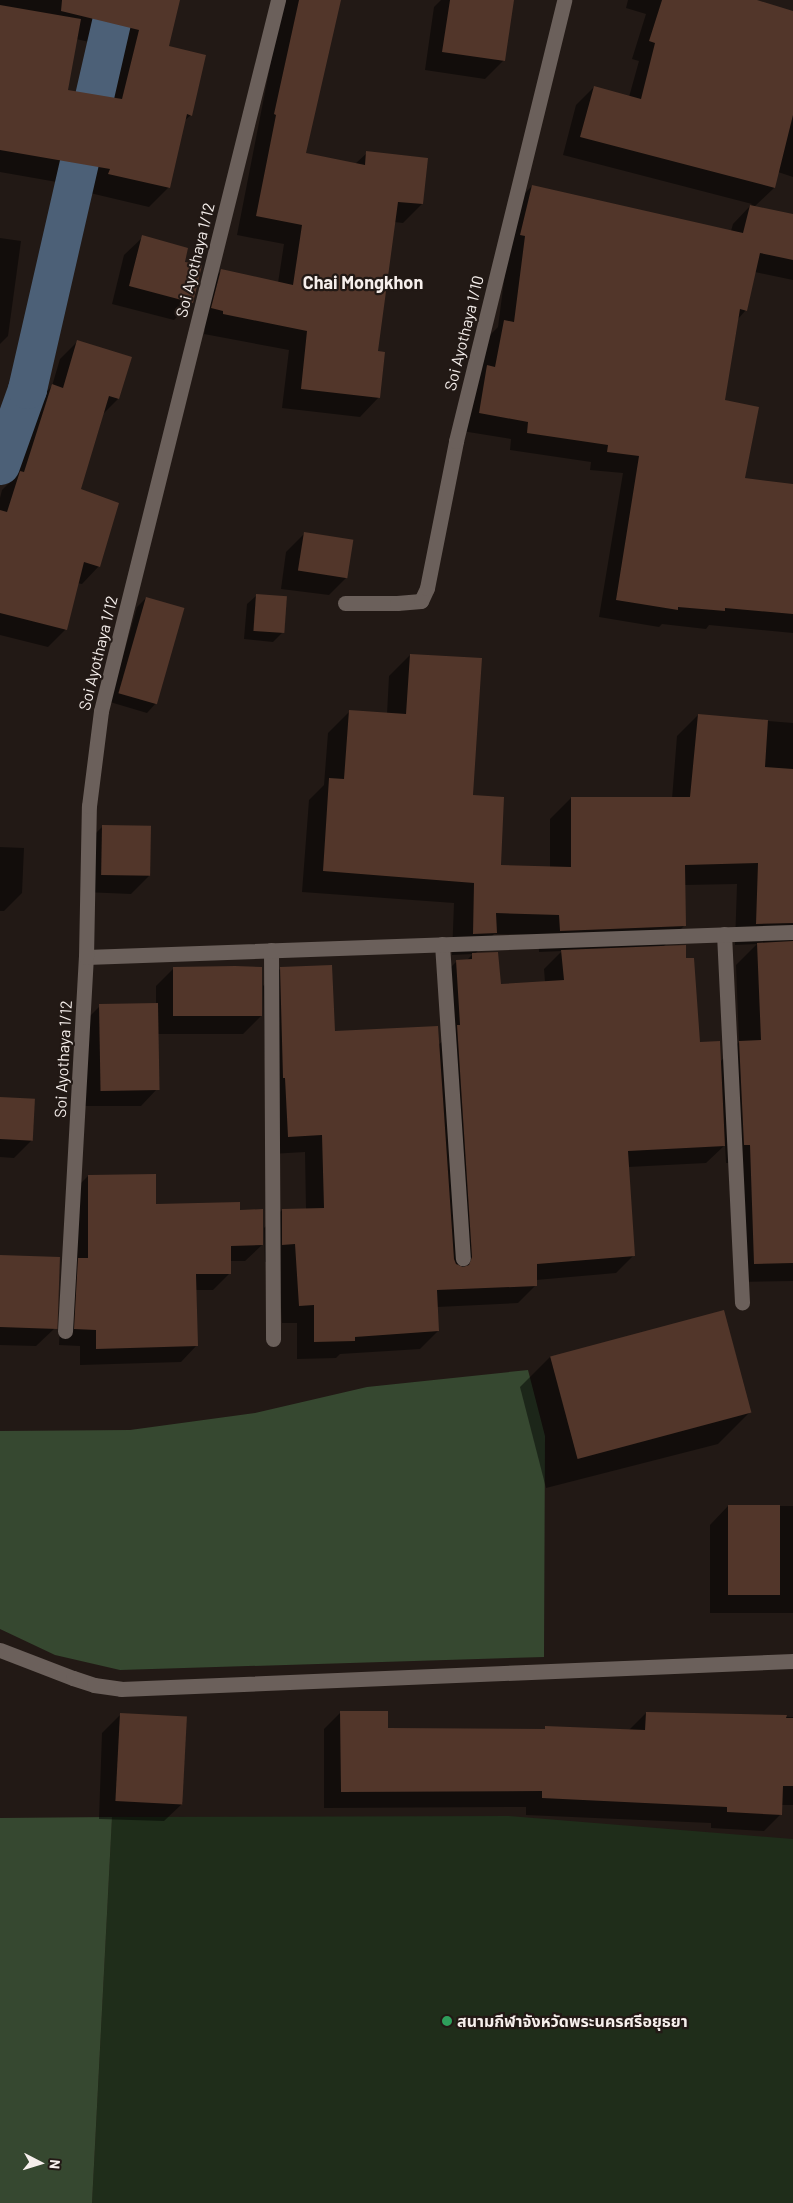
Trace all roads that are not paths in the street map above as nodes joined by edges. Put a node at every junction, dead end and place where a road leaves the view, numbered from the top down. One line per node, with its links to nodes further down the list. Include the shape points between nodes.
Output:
1 (278, 0): 8 (street, Soi Ayothaya 1/12, via 100,711 89,806)
2 (564, 0): 3 (street, Soi Ayothaya 1/10, via 456,441 427,588 421,601 398,604)
3 (345, 602)
4 (793, 932): 5 (street)
5 (724, 934): 6 (street); 10 (street)
6 (442, 944): 7 (street); 9 (street)
7 (271, 950): 8 (street); 12 (street)
8 (86, 957): 11 (street, Soi Ayothaya 1/12)
9 (463, 1258)
10 (742, 1303)
11 (65, 1331)
12 (274, 1339)
13 (0, 1650): 14 (street, via 94,1685 121,1688)
14 (793, 1661)

